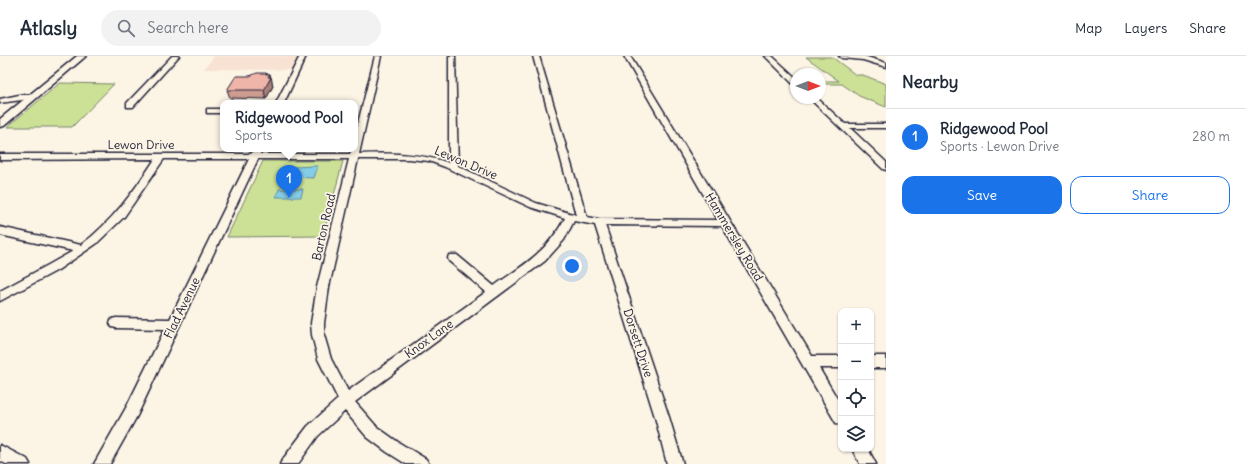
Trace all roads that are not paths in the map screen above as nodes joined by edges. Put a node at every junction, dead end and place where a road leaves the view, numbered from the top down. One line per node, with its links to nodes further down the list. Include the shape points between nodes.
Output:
1 (71, 56): 14 (main road)
2 (82, 56): 15 (main road)
3 (176, 56): 19 (street)
4 (303, 56): 16 (street)
5 (378, 56): 26 (street, Barton Road)
6 (452, 56): 33 (street)
7 (536, 56): 34 (street)
8 (627, 56): 36 (street, Hammersley Road)
9 (768, 56): 12 (street)
10 (842, 56): 11 (street, via 864,58)
11 (886, 65)
12 (790, 76)
13 (0, 96): 14 (street)
14 (19, 97): 15 (street); 17 (street); 22 (main road)
15 (32, 97): 23 (main road)
16 (281, 100)
17 (0, 102)
18 (819, 104): 24 (street)
19 (130, 105)
20 (210, 111): 21 (street)
21 (220, 111)
22 (0, 113)
23 (0, 124)
24 (842, 126): 25 (street); 32 (street)
25 (886, 126)
26 (358, 139)
27 (355, 152): 30 (street, Barton Road)
28 (256, 153): 29 (street, Lewon Drive); 30 (street, Lewon Drive); 43 (street, Flad Avenue)
29 (162, 156): 31 (street, Lewon Drive); 38 (street, via 115,222)
30 (354, 156): 33 (street, Lewon Drive, via 409,156 430,159); 48 (street, Barton Road, via 318,313 318,335 323,359)
31 (0, 157)
32 (886, 167)
33 (454, 168): 34 (street, Lewon Drive, via 533,205)
34 (577, 218): 35 (street, Lewon Drive); 40 (street, Knox Lane, via 541,258)
35 (599, 222): 36 (street, Lewon Drive); 56 (street, Dorsett Drive)
36 (726, 223): 44 (street, Hammersley Road)
37 (0, 231): 38 (street)
38 (82, 248): 41 (street)
39 (453, 258): 40 (street)
40 (495, 292): 48 (street, Knox Lane)
41 (0, 296)
42 (116, 323): 43 (street)
43 (174, 324): 53 (street, Flad Avenue, via 132,411)
44 (808, 362): 45 (street); 49 (street, Hammersley Road)
45 (838, 362)
46 (874, 362): 47 (street)
47 (886, 362)
48 (347, 400): 54 (street, Knox Lane, via 313,431); 55 (street, Barton Road, via 366,426 394,448)
49 (840, 416)
50 (862, 452): 57 (street)
51 (0, 453): 52 (street)
52 (22, 464)
53 (102, 464)
54 (288, 464)
55 (421, 464)
56 (675, 464)
57 (868, 464)

